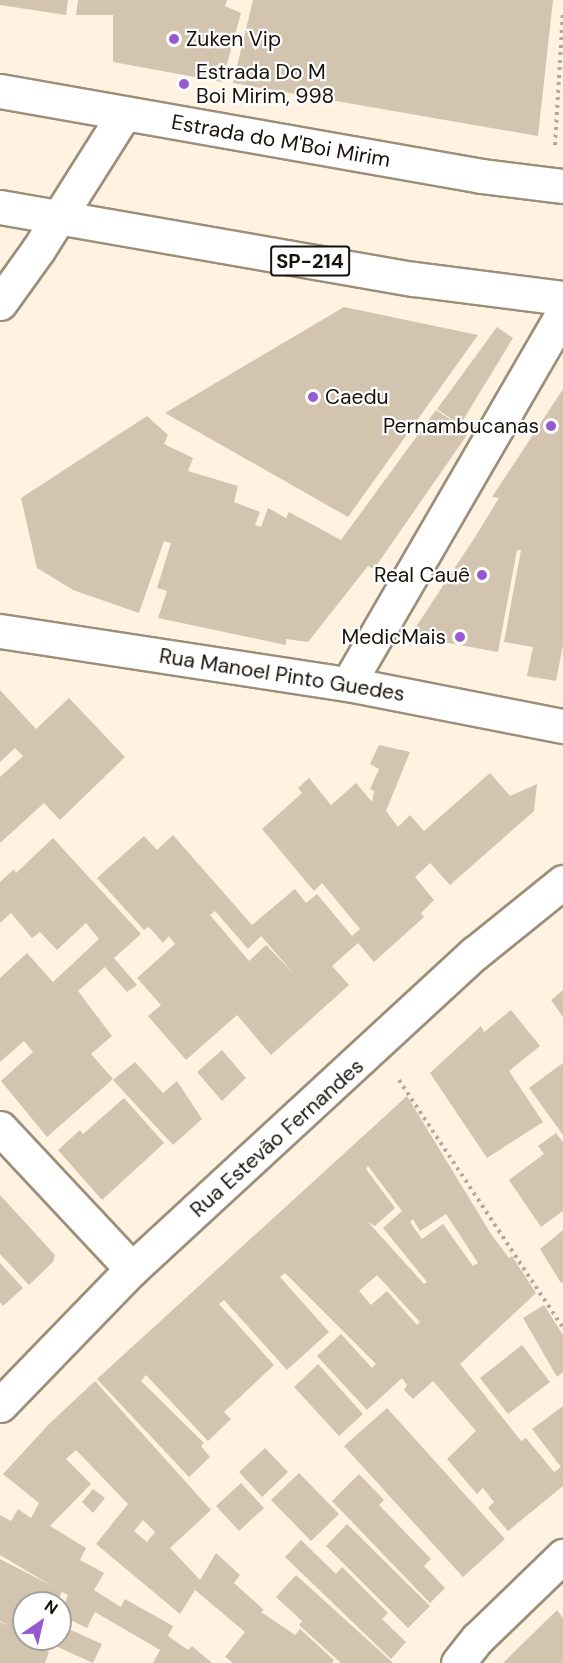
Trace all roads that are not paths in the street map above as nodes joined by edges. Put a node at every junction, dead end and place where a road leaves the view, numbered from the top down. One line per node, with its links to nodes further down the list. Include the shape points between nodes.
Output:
1 (0, 91): 2 (street, Estrada do M'Boi Mirim)
2 (124, 114): 3 (street, Estrada do M'Boi Mirim); 5 (street)
3 (558, 186)
4 (0, 207): 5 (street, SP-214)
5 (58, 217): 6 (street, SP-214, via 414,279); 7 (street)
6 (563, 298)
7 (0, 303)
8 (563, 313): 10 (street)
9 (0, 630): 10 (street, Rua Manoel Pinto Guedes)
10 (348, 684): 11 (street, Rua Manoel Pinto Guedes)
11 (563, 726)
12 (563, 882): 14 (street, Rua Estevão Fernandes, via 475,953)
13 (0, 1128): 14 (street)
14 (132, 1269): 15 (street, Rua Estevão Fernandes)
15 (0, 1405)
16 (563, 1556): 17 (street, via 477,1639)
17 (458, 1663)

